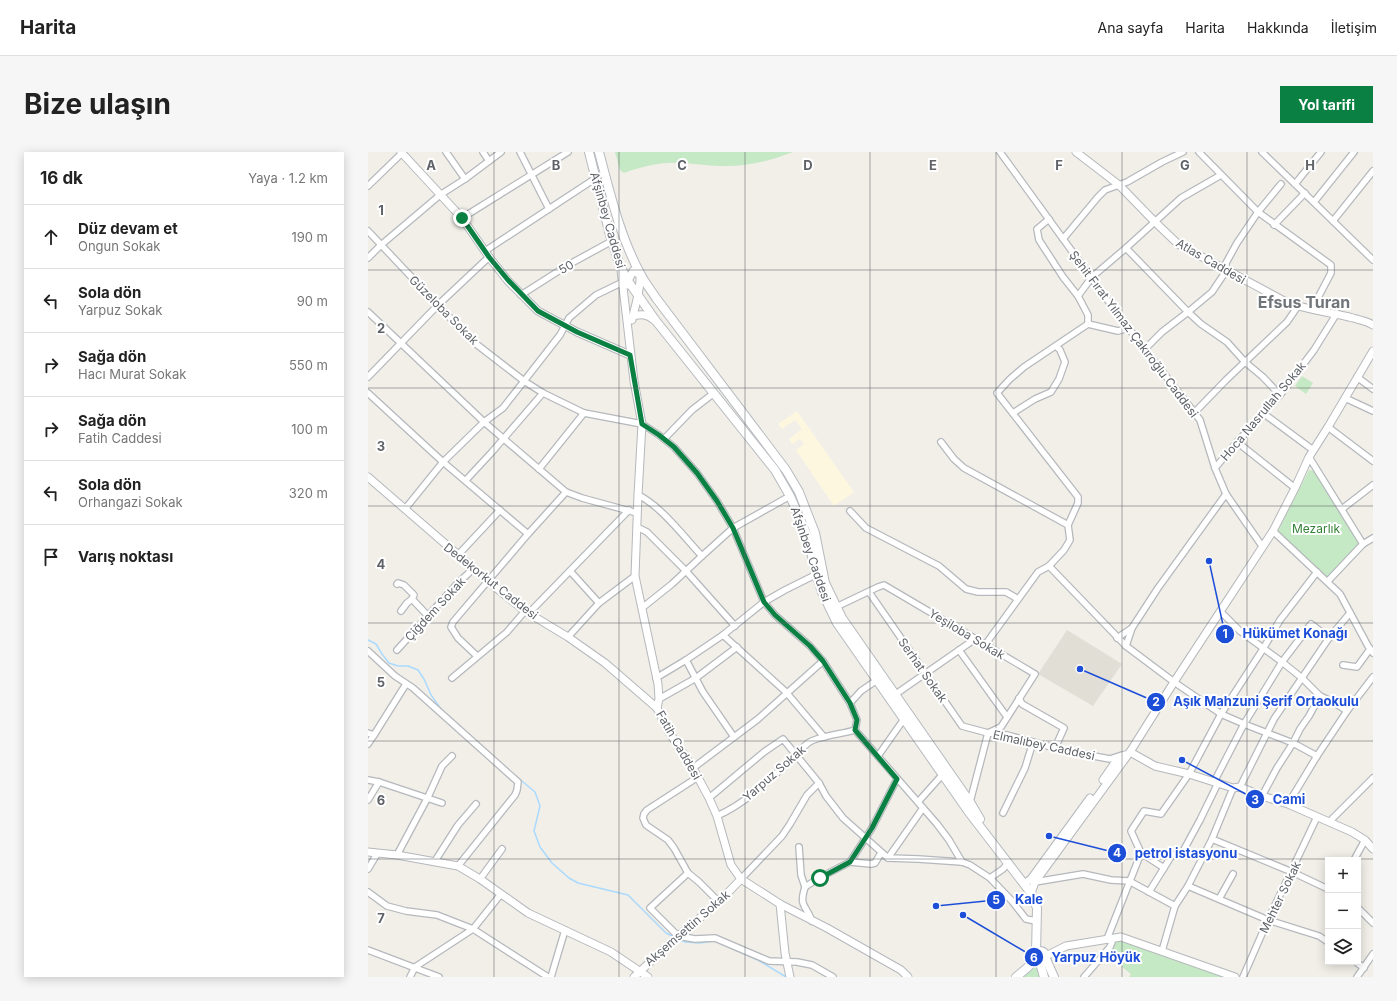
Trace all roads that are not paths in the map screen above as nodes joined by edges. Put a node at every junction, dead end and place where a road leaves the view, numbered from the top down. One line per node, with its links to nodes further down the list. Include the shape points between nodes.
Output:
1 (401, 152): 25 (street); 27 (street)
2 (446, 152): 21 (street)
3 (482, 152): 16 (street)
4 (501, 152): 16 (street)
5 (520, 152): 19 (street)
6 (568, 152): 19 (street)
7 (589, 152): 20 (main road, Afşinbey Caddesi)
8 (598, 152): 45 (main road, Afşinbey Caddesi, via 626,244)
9 (1000, 152): 32 (street, Şehit Fırat Yılmaz Çakıroğlu Caddesi)
10 (1076, 152): 24 (street, Atlas Caddesi)
11 (1183, 152): 24 (street)
12 (1199, 152): 18 (street)
13 (1262, 152): 23 (street)
14 (1321, 152): 23 (street)
15 (1354, 152): 28 (street)
16 (489, 161): 21 (street)
17 (1373, 171): 33 (street)
18 (1221, 175): 30 (street); 34 (street, via 1181,198)
19 (531, 176): 29 (street); 31 (street)
20 (596, 178): 29 (street); 38 (main road, Afşinbey Caddesi)
21 (465, 179): 27 (street)
22 (1281, 184): 30 (street)
23 (1295, 184): 26 (street)
24 (1119, 185): 34 (street, Atlas Caddesi); 37 (street, via 1105,190)
25 (368, 186)
26 (1305, 193): 28 (street); 35 (street)
27 (440, 195): 31 (street); 39 (street)
28 (1314, 202): 33 (street)
29 (549, 208): 41 (street)
30 (1258, 212): 35 (street); 44 (street, via 1236,243 1226,263)
31 (462, 218): 41 (street)
32 (1049, 219): 37 (street, Şehit Fırat Yılmaz Çakıroğlu Caddesi); 50 (street, via 1037,229 1039,240)
33 (1333, 221): 43 (street)
34 (1154, 222): 40 (street); 44 (street, Atlas Caddesi, via 1178,244)
35 (1274, 225): 53 (street, via 1330,265 1331,273)
36 (368, 231): 39 (street, Güzeloba Sokak)
37 (1063, 239): 46 (street, Şehit Fırat Yılmaz Çakıroğlu Caddesi)
38 (612, 241): 47 (main road, Afşinbey Caddesi); 48 (street, 50)
39 (381, 245): 42 (street); 51 (street, Güzeloba Sokak)
40 (1126, 248): 46 (street); 55 (street)
41 (487, 254): 48 (street); 51 (street)
42 (368, 258)
43 (1373, 260)
44 (1226, 271): 52 (street, Atlas Caddesi); 55 (street, via 1212,292)
45 (640, 275): 47 (street, via 633,271); 49 (street, via 641,286); 137 (main road, Afşinbey Caddesi, via 786,470 799,492 815,533)
46 (1092, 277): 50 (street); 62 (street, Şehit Fırat Yılmaz Çakıroğlu Caddesi)
47 (626, 281): 49 (main road, Afşinbey Caddesi); 61 (street, via 596,295 569,318); 63 (street)
48 (521, 295): 61 (street, via 538,311)
49 (637, 295): 57 (street); 58 (main road, Afşinbey Caddesi)
50 (1078, 296): 59 (street, via 1088,315)
51 (438, 305): 64 (street); 72 (street, Güzeloba Sokak, via 471,340)
52 (1298, 306): 53 (street, Atlas Caddesi); 69 (street, via 1287,322)
53 (1312, 309): 56 (street, Atlas Caddesi)
54 (368, 312): 64 (street)
55 (1188, 312): 66 (street); 69 (street, via 1227,342)
56 (1337, 313): 60 (street, Atlas Caddesi); 77 (street, Hoca Nasrullah Sokak, via 1314,350)
57 (633, 316): 58 (street, via 644,314); 63 (street)
58 (656, 321): 76 (main road, Afşinbey Caddesi)
59 (1088, 324): 62 (street, via 1118,331); 65 (street)
60 (1373, 325)
61 (565, 326): 68 (street); 72 (street, via 546,355)
62 (1129, 328): 66 (street, Şehit Fırat Yılmaz Çakıroğlu Caddesi)
63 (628, 340): 68 (street, Fatih Caddesi)
64 (400, 344): 70 (street); 84 (street)
65 (1056, 346): 82 (street, via 1065,362 1051,392); 82 (street, via 1024,367 997,393)
66 (1145, 349): 80 (street, Şehit Fırat Yılmaz Çakıroğlu Caddesi)
67 (1373, 350): 71 (street)
68 (630, 355): 85 (street, Fatih Caddesi)
69 (1245, 362): 77 (street); 80 (street)
70 (368, 377)
71 (1357, 377): 73 (street); 78 (street)
72 (524, 381): 75 (street, Güzeloba Sokak); 84 (street, via 503,408)
73 (1373, 389)
74 (368, 393): 94 (street)
75 (543, 393): 81 (street, Güzeloba Sokak); 87 (street)
76 (714, 393): 88 (street, via 692,410); 104 (main road, Afşinbey Caddesi, via 775,470)
77 (1280, 395): 83 (street, Hoca Nasrullah Sokak)
78 (1345, 398): 79 (street); 86 (street)
79 (1373, 411)
80 (1194, 412): 95 (street, Şehit Fırat Yılmaz Çakıroğlu Caddesi, via 1200,420)
81 (584, 413): 85 (street, Güzeloba Sokak); 96 (street)
82 (1013, 413): 111 (street, via 1078,497 1078,504)
83 (1263, 413): 90 (street, Hoca Nasrullah Sokak); 91 (street)
84 (484, 422): 87 (street); 94 (street)
85 (642, 424): 88 (street); 103 (street, Fatih Caddesi)
86 (1328, 427): 91 (street); 93 (street)
87 (504, 439): 96 (street); 98 (street)
88 (664, 439): 113 (street, via 697,473)
89 (941, 442): 111 (street, via 964,468)
90 (1236, 442): 95 (street, Hoca Nasrullah Sokak); 100 (street)
91 (1313, 450): 92 (street)
92 (1309, 457): 100 (street); 108 (street)
93 (1373, 461)
94 (443, 462): 98 (street); 105 (street)
95 (1215, 468): 102 (street, Şehit Fırat Yılmaz Çakıroğlu Caddesi)
96 (539, 469): 101 (street)
97 (368, 478): 105 (street, Dedekorkut Caddesi)
98 (466, 480): 106 (street)
99 (1373, 485): 108 (street)
100 (1295, 488): 114 (street)
101 (566, 492): 107 (street); 115 (street)
102 (1226, 494): 118 (street, Şehit Fırat Yılmaz Çakıroğlu Caddesi); 144 (street)
103 (638, 495): 110 (street, Fatih Caddesi); 120 (street, via 660,512)
104 (790, 496): 113 (street); 123 (main road, Afşinbey Caddesi, via 808,538)
105 (405, 509): 119 (street, Dedekorkut Caddesi)
106 (500, 510): 115 (street); 119 (street)
107 (629, 510): 110 (street); 124 (street)
108 (1342, 510): 117 (street)
109 (850, 511): 132 (street, via 866,528 939,566 966,589 978,592 1006,592)
110 (637, 513): 112 (street, Fatih Caddesi)
111 (1068, 525): 121 (street, via 1070,540)
112 (637, 527): 125 (street, via 647,532); 127 (street, Fatih Caddesi)
113 (733, 528): 120 (street); 134 (street)
114 (1273, 531): 118 (street); 126 (street)
115 (528, 534): 128 (street)
116 (1373, 538): 117 (street)
117 (1363, 544): 129 (street)
118 (1262, 546): 140 (street)
119 (458, 555): 122 (street, Dedekorkut Caddesi)
120 (702, 556): 125 (street)
121 (1049, 566): 132 (street, via 1038,572); 147 (street)
122 (473, 569): 128 (street, Dedekorkut Caddesi); 142 (street, Çiğdem Sokak)
123 (815, 570): 134 (street, via 814,575); 137 (main road, Afşinbey Caddesi)
124 (570, 571): 135 (street); 139 (street)
125 (686, 571): 136 (street); 143 (street)
126 (1317, 572): 129 (street); 153 (street, via 1280,620)
127 (635, 576): 135 (street); 136 (street, Fatih Caddesi)
128 (488, 581): 139 (street, Dedekorkut Caddesi); 158 (street, via 451,627 458,638)
129 (1328, 581): 141 (street, via 1340,594)
130 (397, 584): 133 (street, via 404,585 414,595)
131 (869, 592): 137 (street, Yeşiloba Sokak); 149 (street, Yeşiloba Sokak, via 884,585); 163 (street, Serhat Sokak)
132 (1018, 599): 150 (street)
133 (412, 600): 138 (street); 142 (street)
134 (764, 602): 143 (street); 160 (street)
135 (599, 603): 146 (street)
136 (642, 608): 166 (street, Fatih Caddesi)
137 (833, 609): 169 (main road, Afşinbey Caddesi, via 838,623); 173 (main road, Afşinbey Caddesi, via 842,618)
138 (401, 611)
139 (527, 612): 146 (street, Dedekorkut Caddesi); 158 (street)
140 (1220, 613): 153 (street); 170 (street)
141 (1350, 613): 148 (street); 157 (street)
142 (428, 616): 154 (street, Çiğdem Sokak)
143 (735, 626): 145 (street)
144 (1132, 628): 147 (street); 151 (street)
145 (723, 635): 152 (street); 159 (street)
146 (568, 636): 178 (street, Dedekorkut Caddesi, via 621,676)
147 (1117, 638): 151 (street)
148 (1329, 638): 161 (street, via 1310,624); 168 (street)
149 (975, 639): 150 (street, Yeşiloba Sokak); 155 (street)
150 (985, 645): 175 (street, Yeşiloba Sokak, via 1035,674)
151 (1126, 646): 170 (street)
152 (737, 647): 167 (street); 172 (street)
153 (1263, 649): 161 (street); 180 (street)
154 (397, 650)
155 (959, 650): 163 (street); 181 (street)
156 (368, 651): 171 (street)
157 (1371, 651): 162 (street, via 1356,667)
158 (477, 656): 165 (street)
159 (686, 660): 166 (street); 167 (street)
160 (823, 661): 172 (street); 177 (street)
161 (1282, 662): 168 (street); 183 (street)
162 (1343, 665)
163 (926, 673): 173 (street); 186 (street, Serhat Sokak, via 962,726)
164 (1373, 677): 179 (street)
165 (452, 678)
166 (656, 678): 176 (street, Fatih Caddesi)
167 (696, 678): 176 (street); 190 (street)
168 (1302, 678): 174 (street); 187 (street)
169 (877, 680): 173 (main road, Afşinbey Caddesi); 177 (street, via 861,691)
170 (1174, 682): 180 (street); 196 (street)
171 (406, 684): 188 (street); 243 (street, via 518,782 515,794)
172 (786, 692): 190 (street, via 758,720); 191 (street)
173 (892, 696): 182 (main road, Afşinbey Caddesi); 219 (main road, Afşinbey Caddesi)
174 (1320, 696): 179 (street); 193 (street)
175 (1019, 698): 181 (street, Yeşiloba Sokak); 195 (street, via 1022,704 1064,728)
176 (659, 699): 178 (street, Fatih Caddesi)
177 (850, 703): 185 (street, via 857,720)
178 (657, 708): 201 (street, Fatih Caddesi)
179 (1347, 711): 200 (street)
180 (1221, 714): 183 (street); 203 (street)
181 (1007, 717): 184 (street, Yeşiloba Sokak)
182 (904, 719): 199 (street); 202 (main road, Afşinbey Caddesi)
183 (1244, 724): 187 (street); 210 (street)
184 (1001, 727): 186 (street); 189 (street)
185 (855, 730): 191 (street, Yarpuz Sokak); 199 (street)
186 (988, 733): 189 (street, Elmalıbey Caddesi); 219 (street, Elmalıbey Caddesi)
187 (1266, 733): 193 (street); 211 (street)
188 (371, 734): 194 (street)
189 (1007, 735): 192 (street, Elmalıbey Caddesi)
190 (734, 737): 201 (street)
191 (824, 737): 197 (street, Yarpuz Sokak, via 809,742)
192 (1033, 742): 195 (street, Elmalıbey Caddesi); 222 (street, via 1025,768)
193 (1293, 743): 200 (street); 212 (street, via 1276,768)
194 (368, 744)
195 (1055, 748): 196 (street, Elmalıbey Caddesi, via 1110,759)
196 (1130, 752): 203 (street, via 1156,766); 253 (street); 254 (street, via 1116,761 1031,879)
197 (797, 755): 209 (street); 214 (street, via 782,739); 223 (street, Yarpuz Sokak, via 758,790)
198 (452, 756): 213 (street, via 442,766)
199 (878, 756): 206 (street)
200 (1316, 756): 220 (street)
201 (692, 768): 204 (street, Fatih Caddesi)
202 (943, 774): 216 (street); 219 (main road, Afşinbey Caddesi)
203 (1189, 774): 210 (street); 235 (street, via 1161,814 1144,811 1131,831)
204 (698, 777): 214 (street, Fatih Caddesi); 247 (street, via 647,810 643,818 646,825 668,840)
205 (1373, 778): 225 (street)
206 (897, 779): 216 (street); 226 (street)
207 (368, 780): 208 (street)
208 (379, 782): 213 (street); 215 (street)
209 (819, 782): 226 (street, via 843,818); 251 (street, via 807,795 782,836)
210 (1216, 782): 211 (street); 244 (street, via 1200,820 1181,855 1172,855)
211 (1237, 788): 212 (street); 227 (street)
212 (1262, 796): 220 (street)
213 (428, 798): 217 (street); 236 (street)
214 (709, 798): 223 (street, Fatih Caddesi)
215 (368, 800)
216 (918, 802): 221 (street)
217 (442, 803)
218 (476, 804): 239 (street, via 458,825)
219 (968, 804): 242 (main road, Afşinbey Caddesi, via 994,846)
220 (1288, 804): 224 (street)
221 (924, 808): 238 (street); 241 (street, via 949,840)
222 (1003, 813)
223 (718, 816): 251 (street, Fatih Caddesi, via 731,865)
224 (1317, 818): 225 (street); 246 (street, Mehter Sokak)
225 (1328, 822): 228 (street)
226 (865, 838): 233 (street); 240 (street)
227 (1212, 839): 246 (street); 255 (street)
228 (1365, 840): 231 (street); 237 (street)
229 (799, 847): 256 (street, via 801,875)
230 (502, 849): 249 (street)
231 (1373, 849)
232 (368, 852): 234 (street)
233 (881, 853): 238 (street); 240 (street, via 875,863)
234 (377, 854): 236 (street); 245 (street)
235 (1141, 854): 244 (street); 252 (street)
236 (397, 855): 239 (street)
237 (1356, 857)
238 (888, 858): 241 (street)
239 (435, 861): 243 (street)
240 (850, 862): 256 (street)
241 (962, 862): 250 (street)
242 (1008, 863): 250 (street); 254 (main road, Afşinbey Caddesi)
243 (458, 866): 249 (street)
244 (1164, 868): 259 (street)
245 (368, 869)
246 (1292, 872): 257 (street); 267 (street, Mehter Sokak)
247 (688, 873): 263 (street); 273 (street, via 650,908)
248 (1233, 874): 262 (street)
249 (480, 878): 261 (street)
250 (990, 878): 269 (street, via 1026,919)
251 (742, 880): 263 (street, Akşemsettin Sokak); 264 (street, Fatih Caddesi)
252 (1129, 881): 253 (street, via 1083,874); 259 (street); 274 (street)
253 (1035, 882): 260 (street)
254 (1024, 884): 260 (main road, Afşinbey Caddesi)
255 (1188, 886): 262 (street); 265 (street)
256 (805, 887): 268 (street, via 801,899)
257 (1325, 888)
258 (368, 892): 271 (street, via 387,906 438,915)
259 (1149, 892): 265 (street)
260 (1031, 893): 269 (main road, Afşinbey Caddesi, via 1037,908)
261 (501, 894): 271 (street); 272 (street, via 528,913)
262 (1219, 899): 267 (street)
263 (719, 902): 273 (street, Akşemsettin Sokak)
264 (780, 904): 268 (street, Fatih Caddesi); 280 (street)
265 (1175, 906): 277 (street)
266 (1361, 911): 270 (street)
267 (1268, 920): 275 (street); 297 (street, Mehter Sokak)
268 (812, 921): 291 (street, Fatih Caddesi, via 901,970)
269 (1036, 922): 279 (main road, Afşinbey Caddesi)
270 (1373, 923)
271 (473, 929): 282 (street); 287 (street)
272 (566, 930): 284 (street, via 611,952); 287 (street)
273 (678, 936): 280 (street, via 695,939 715,938 769,961); 284 (street, Akşemsettin Sokak)
274 (1107, 939): 277 (street, via 1121,937); 279 (street, via 1066,946); 295 (street, via 1112,942 1110,947)
275 (1325, 940)
276 (368, 950): 282 (street)
277 (1162, 951): 296 (street)
278 (1373, 954): 283 (street)
279 (1041, 957): 292 (main road); 293 (main road); 294 (main road)
280 (788, 963): 289 (street); 290 (street, via 812,965)
281 (1360, 965): 283 (street)
282 (415, 967): 285 (street); 286 (street)
283 (1364, 968): 298 (street)
284 (636, 974): 288 (street)
285 (410, 977)
286 (439, 977)
287 (550, 977)
288 (648, 977)
289 (790, 977)
290 (833, 977)
291 (908, 977)
292 (1016, 977)
293 (1044, 977)
294 (1054, 977)
295 (1084, 977)
296 (1234, 977)
297 (1243, 977)
298 (1357, 977)

